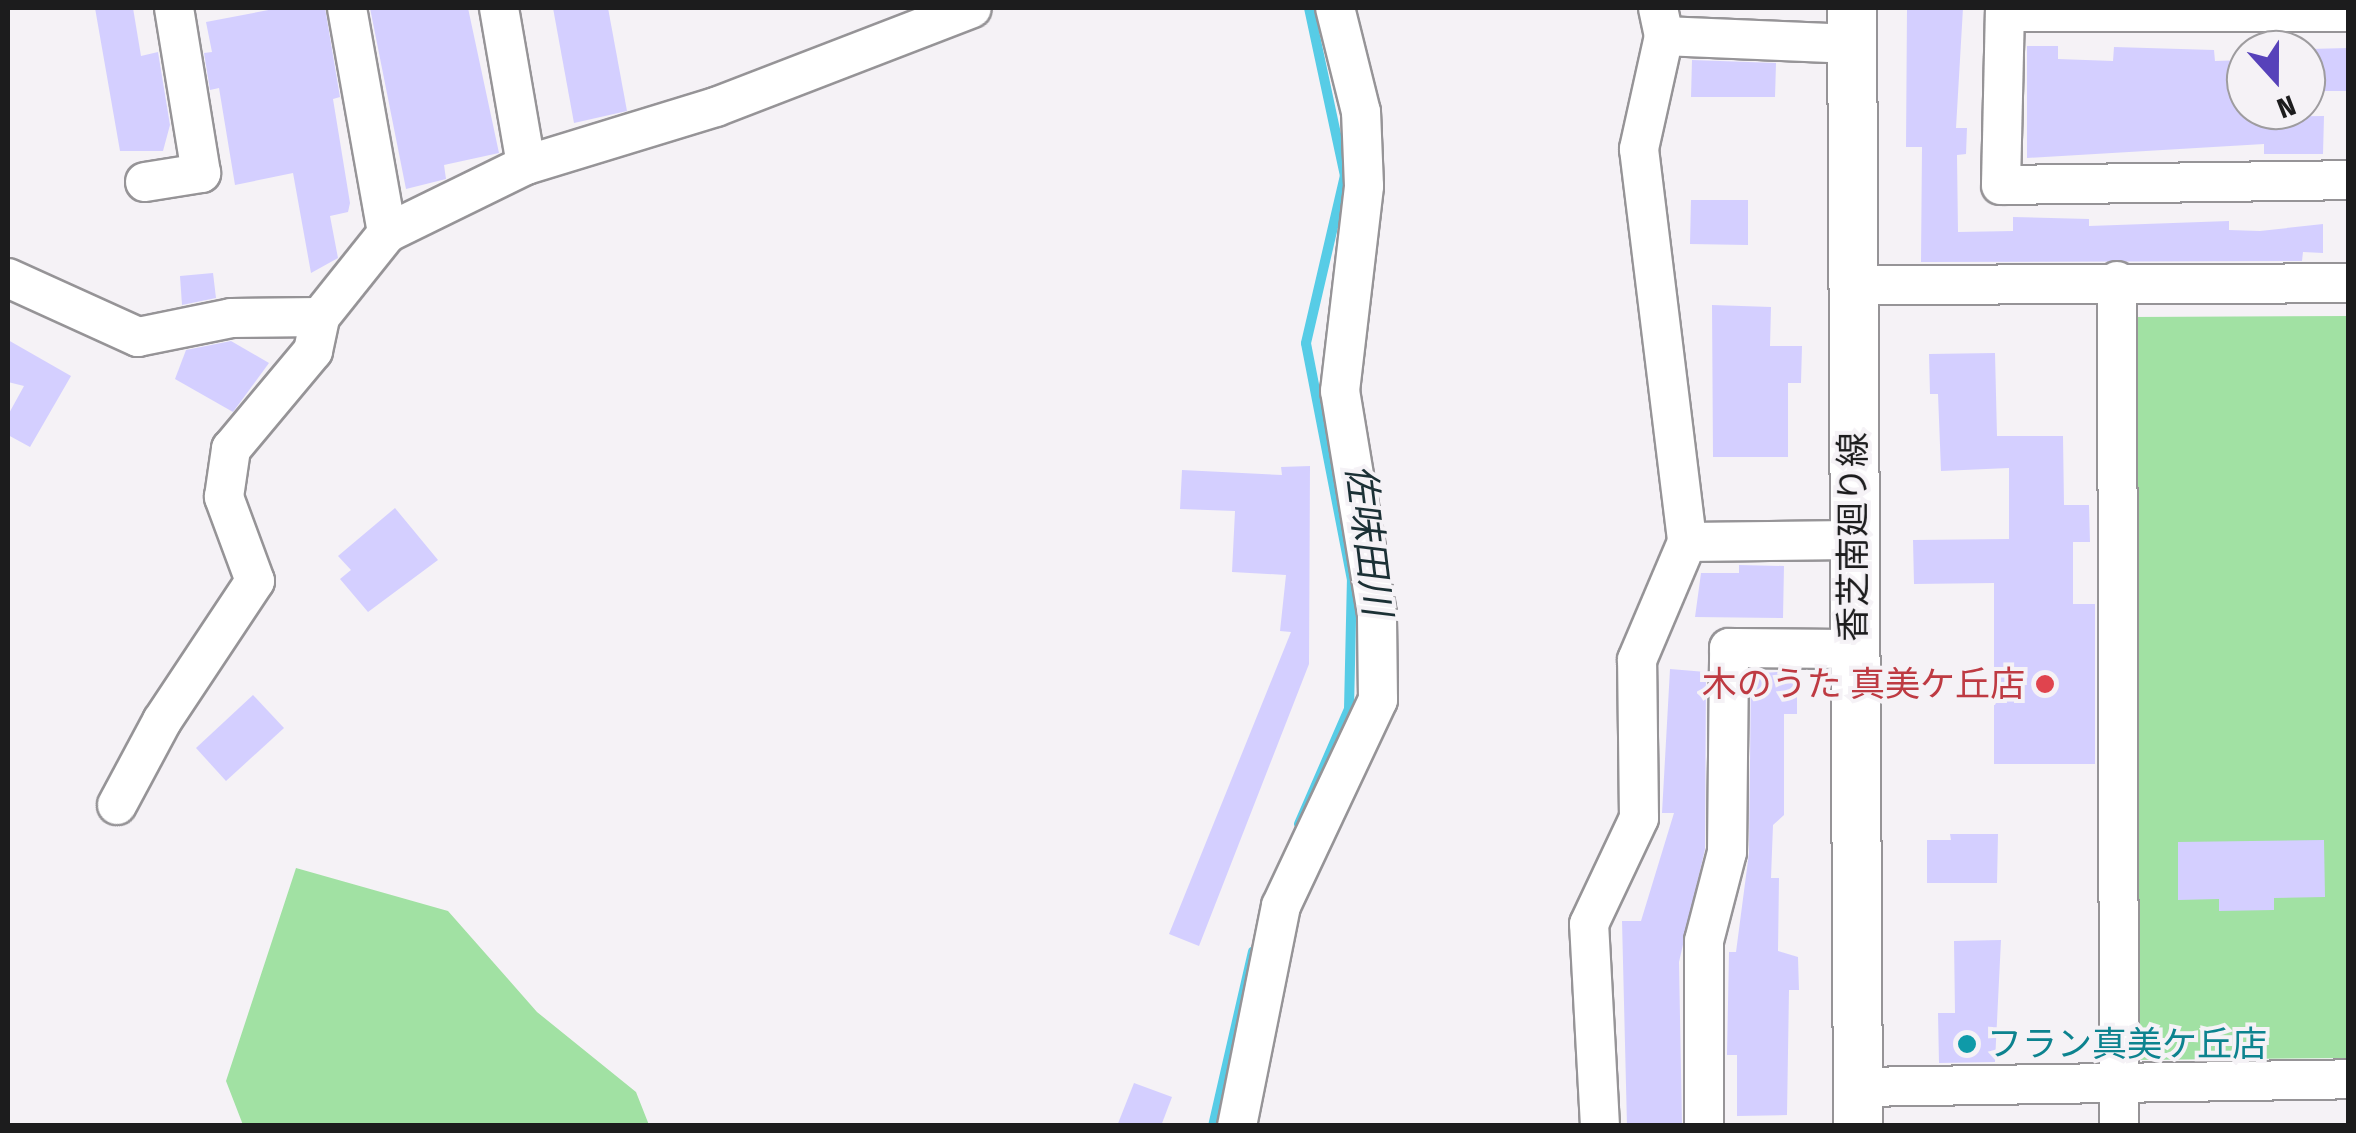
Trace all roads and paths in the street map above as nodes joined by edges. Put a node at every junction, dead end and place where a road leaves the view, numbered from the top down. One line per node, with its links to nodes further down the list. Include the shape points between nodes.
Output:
1 (174, 8): 13 (street, via 201,173)
2 (347, 8): 14 (street)
3 (499, 8): 11 (street)
4 (972, 8): 8 (street)
5 (1335, 8): 27 (street, via 1361,112 1364,186 1340,391 1377,614 1378,700 1282,906)
6 (2006, 10): 7 (street); 12 (street, via 2000,185)
7 (2348, 12)
8 (935, 15): 11 (street, via 716,106)
9 (1661, 22): 10 (street); 21 (street, via 1639,149)
10 (1852, 26): 18 (street, 香芝南廻り線)
11 (526, 165): 14 (street)
12 (2348, 180)
13 (145, 182)
14 (387, 233): 19 (street)
15 (8, 278): 19 (street, via 138,337 230,318)
16 (2117, 282): 17 (street); 18 (street); 25 (street)
17 (2348, 283)
18 (1856, 285): 20 (street, 香芝南廻り線)
19 (320, 317): 23 (street, via 314,351 231,449 224,497 256,581 162,721)
20 (1852, 540): 21 (street); 22 (street, 香芝南廻り線)
21 (1687, 542): 28 (street, via 1637,660 1639,818 1589,924)
22 (1852, 650): 26 (street, 香芝南廻り線); 29 (street, via 1729,648 1726,852 1704,940)
23 (117, 805)
24 (2348, 1080): 25 (street)
25 (2120, 1082): 26 (street); 30 (street)
26 (1858, 1106)
27 (1236, 1126)
28 (1600, 1126)
29 (1704, 1126)
30 (2120, 1126)

